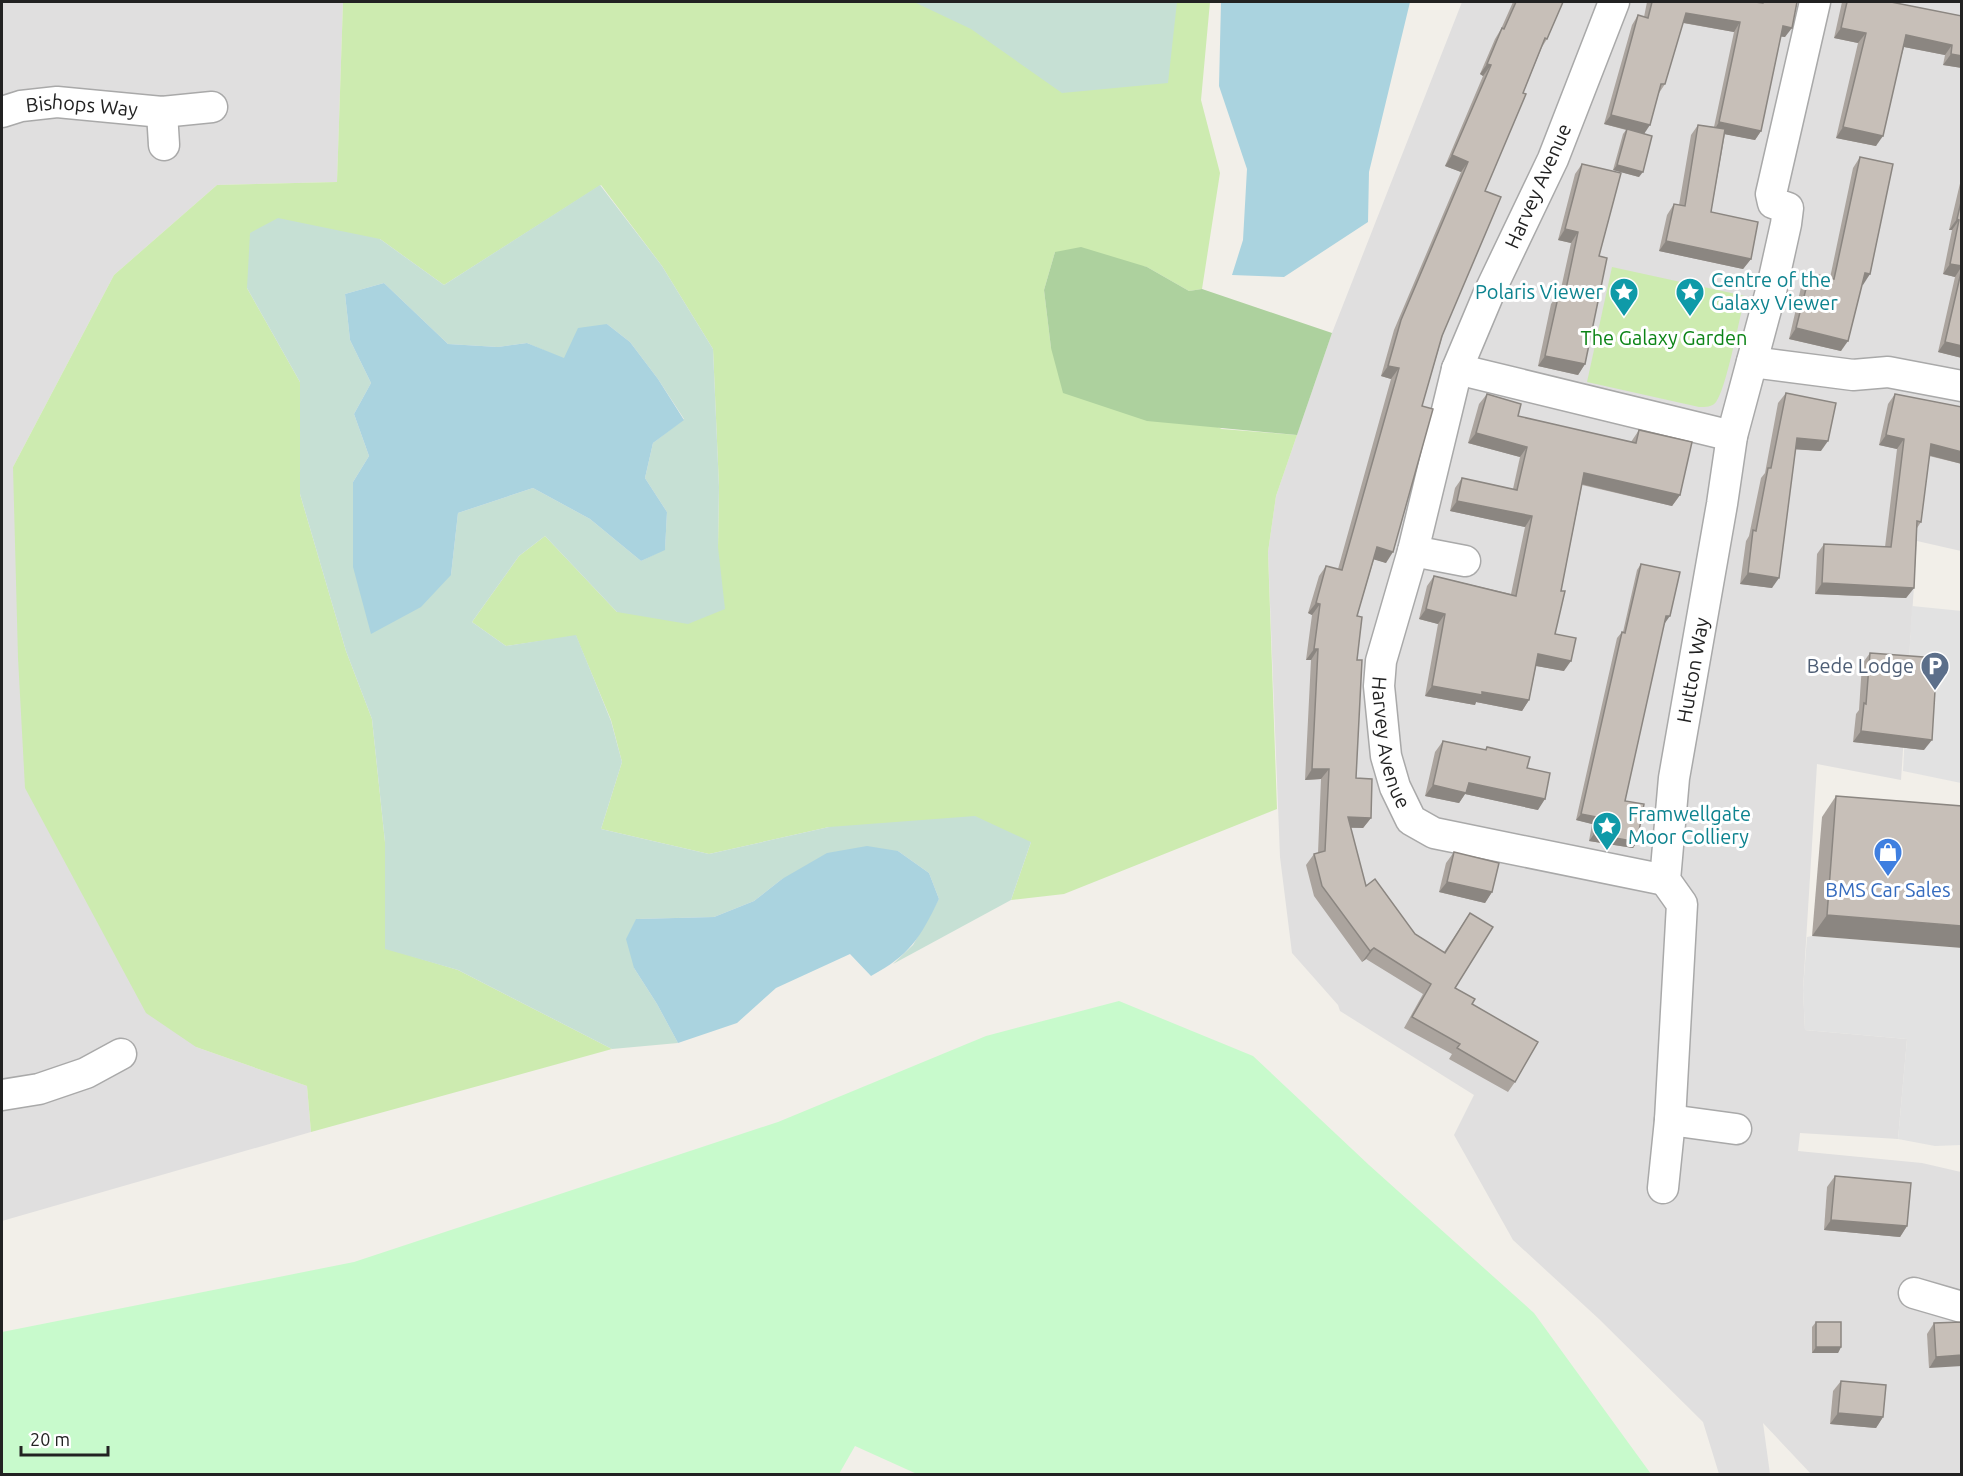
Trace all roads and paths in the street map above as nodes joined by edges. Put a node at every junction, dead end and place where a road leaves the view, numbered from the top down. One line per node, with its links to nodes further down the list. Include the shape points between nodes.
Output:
1 (1614, 2): 8 (street, Harvey Avenue, via 1553,159)
2 (1815, 2): 7 (street, via 1772,195 1773,203 1788,208 1786,224)
3 (212, 107): 5 (street, Bishops Way)
4 (2, 112): 5 (street, Bishops Way, via 57,102)
5 (162, 112): 6 (street, Bishops Way)
6 (165, 145)
7 (1752, 362): 9 (street, via 1853,375 1888,372); 10 (street, Hutton Way)
8 (1457, 369): 10 (street); 11 (street, Harvey Avenue)
9 (1962, 386)
10 (1732, 436): 13 (street, Hutton Way, via 1674,778)
11 (1413, 550): 12 (street); 13 (street, Harvey Avenue, via 1381,661 1379,686 1386,756 1411,820 1434,833)
12 (1465, 561)
13 (1665, 880): 16 (street, via 1682,904)
14 (121, 1054): 15 (street, via 67,1080)
15 (2, 1095)
16 (1670, 1120): 17 (street); 18 (street)
17 (1736, 1129)
18 (1663, 1188)
19 (1914, 1293): 20 (street)
20 (1962, 1307)

